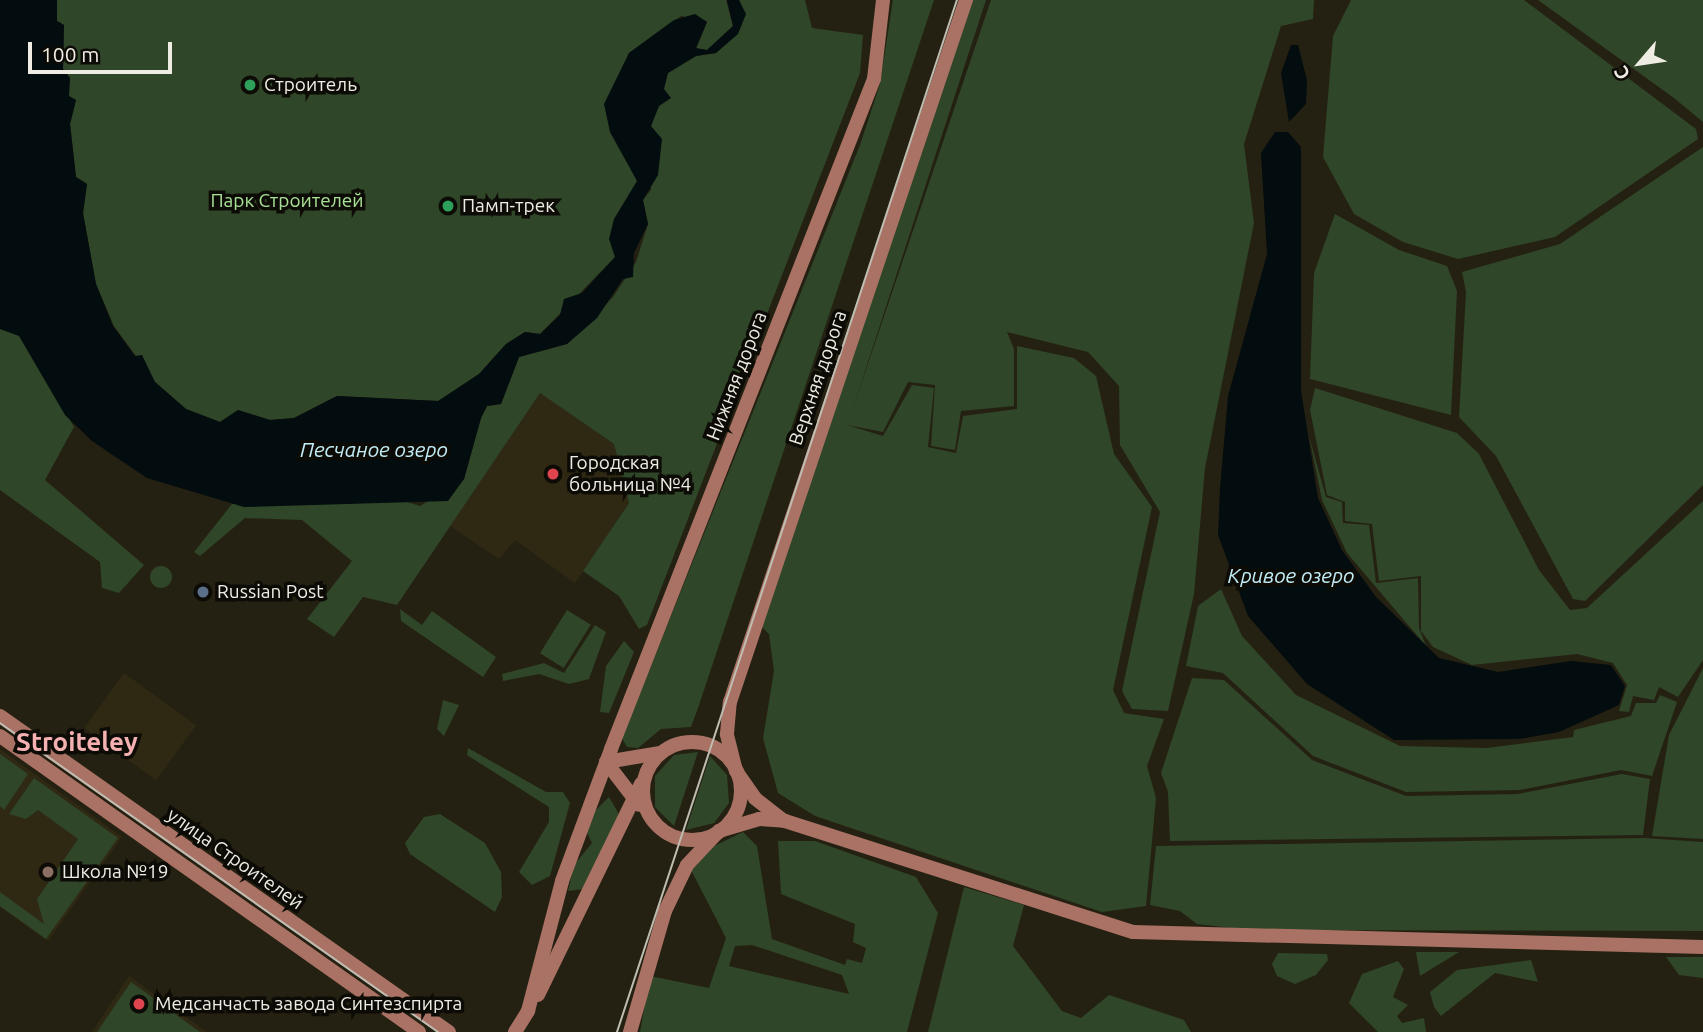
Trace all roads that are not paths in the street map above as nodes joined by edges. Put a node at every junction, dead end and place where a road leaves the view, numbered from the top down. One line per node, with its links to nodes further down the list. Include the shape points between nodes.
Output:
1 (883, 0): 6 (main road, Нижняя дорога, via 874,79)
2 (966, 0): 7 (main road, Верхняя дорога, via 730,702 727,734)
3 (0, 716): 16 (main road, улица Строителей)
4 (0, 736): 15 (main road, улица Строителей)
5 (661, 752): 6 (main road); 7 (main road, via 701,743 722,753); 8 (main road)
6 (606, 762): 9 (main road); 14 (main road, Нижняя дорога, via 562,881)
7 (736, 771): 11 (main road, via 754,798); 12 (main road, via 738,806)
8 (646, 773): 9 (main road); 10 (main road)
9 (634, 800): 10 (main road); 14 (main road, via 567,947)
10 (649, 815): 12 (main road, via 682,839)
11 (785, 821): 12 (main road, via 759,819); 13 (main road, via 1133,932 1277,941)
12 (719, 831): 18 (main road, via 694,855 674,889)
13 (1703, 947)
14 (528, 1011): 17 (main road)
15 (419, 1032)
16 (449, 1032)
17 (514, 1032)
18 (630, 1032)

